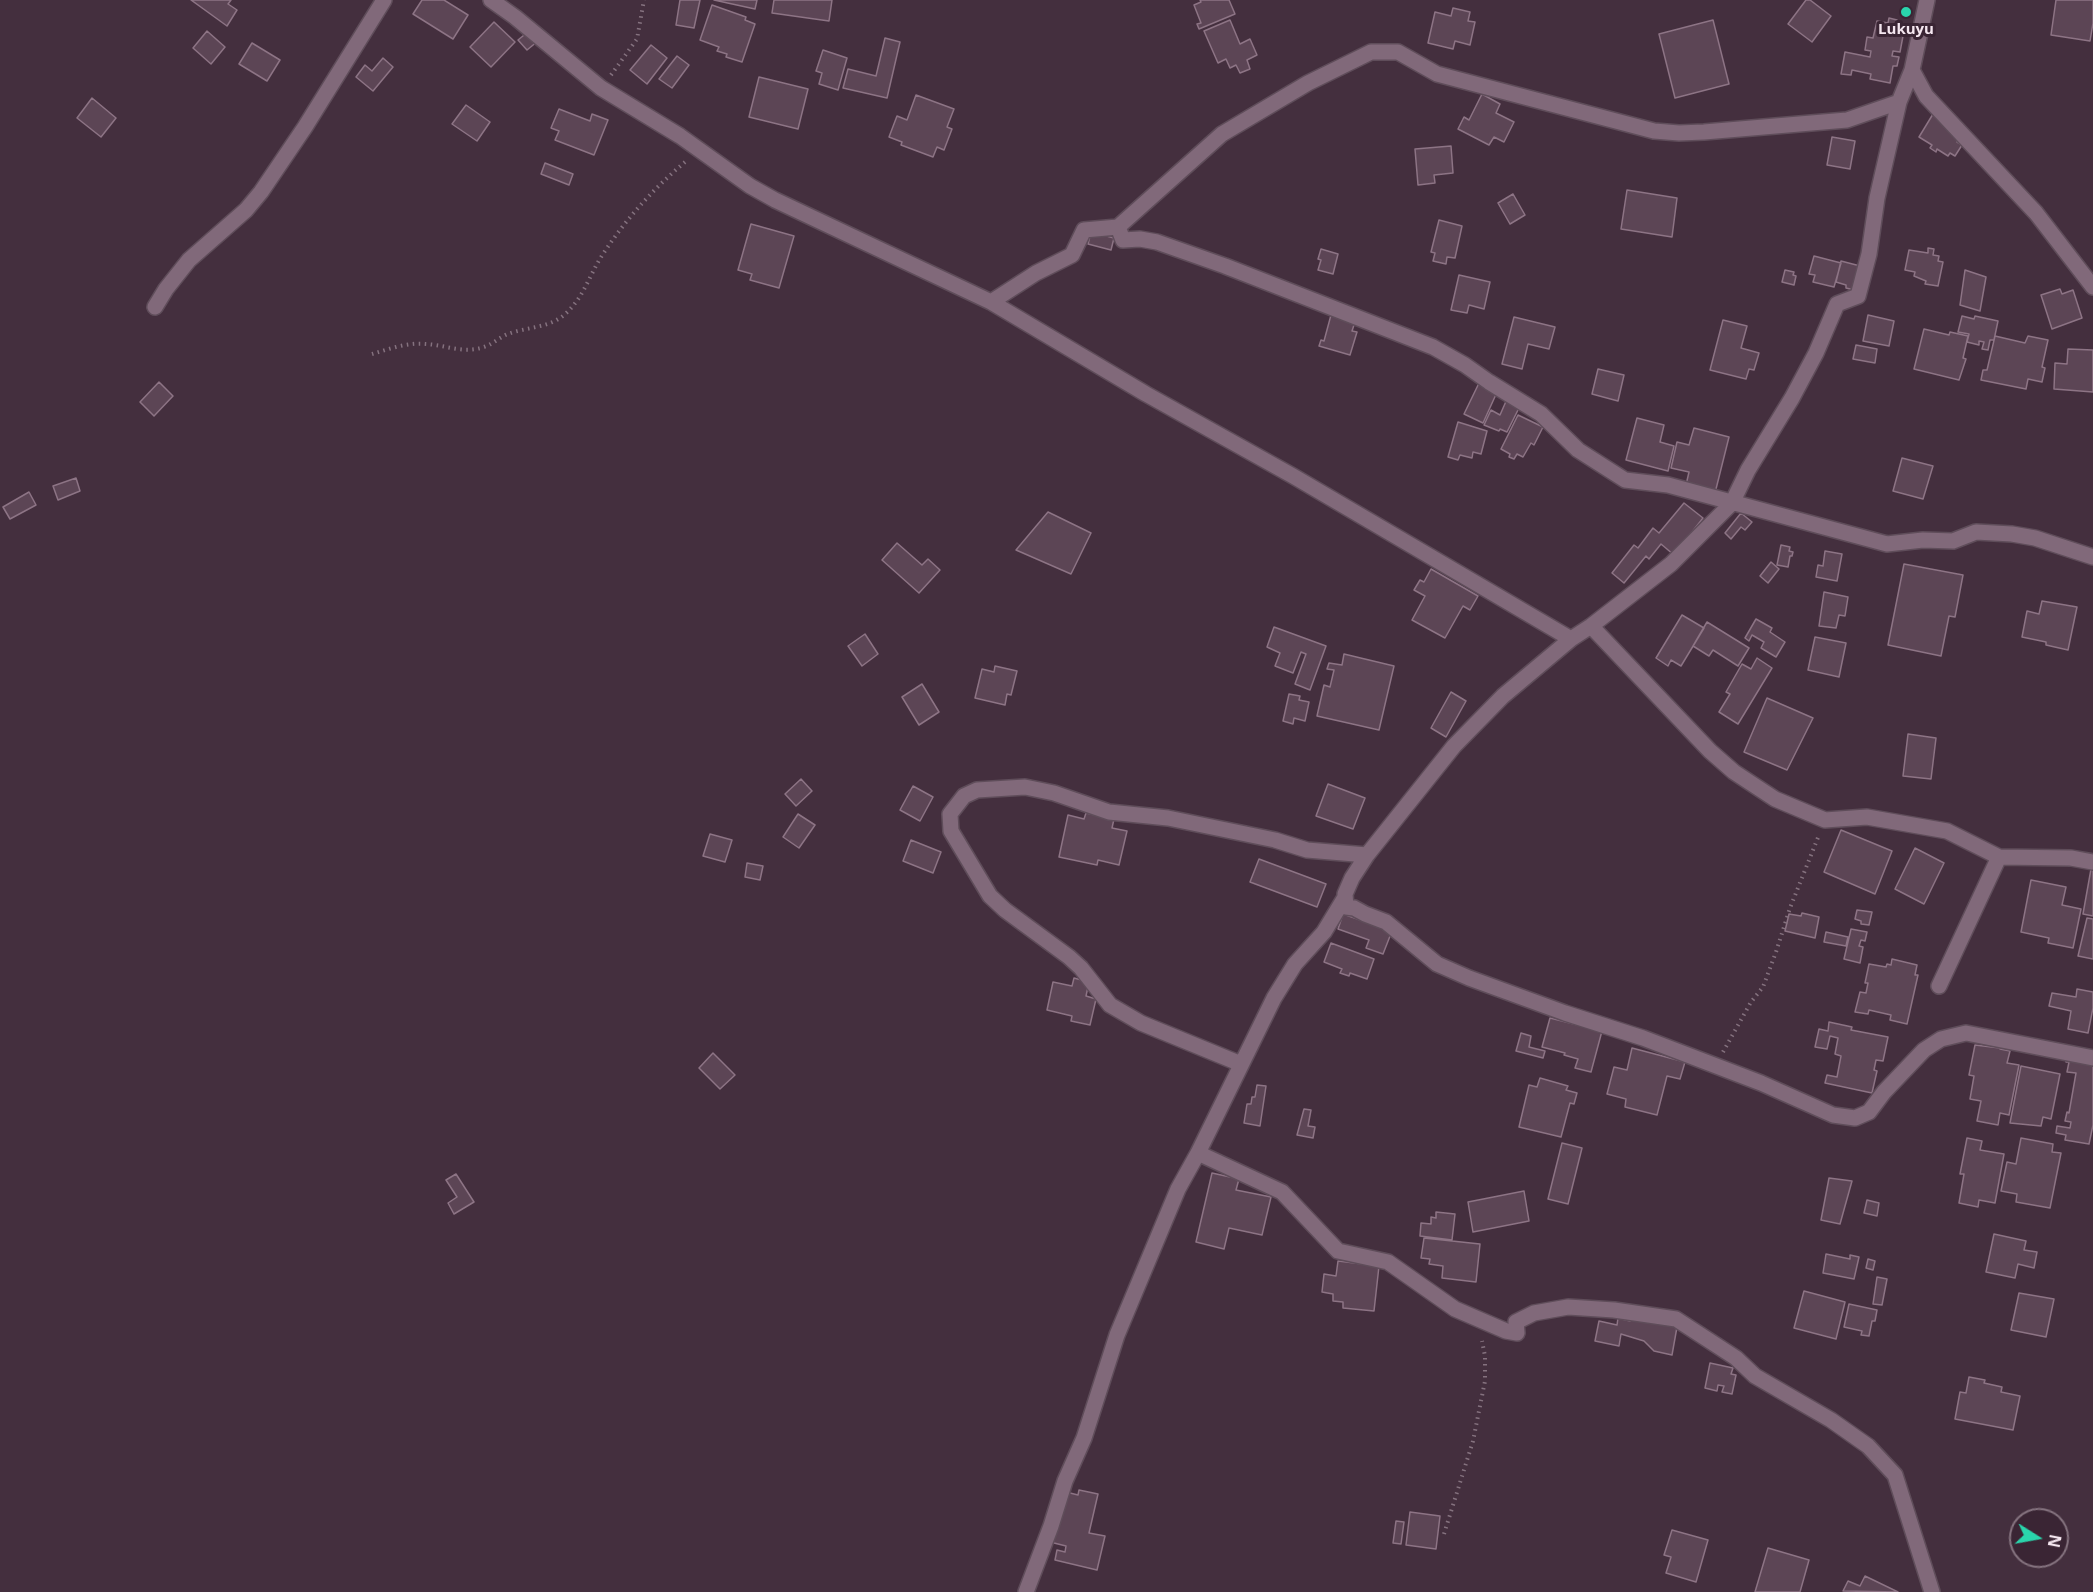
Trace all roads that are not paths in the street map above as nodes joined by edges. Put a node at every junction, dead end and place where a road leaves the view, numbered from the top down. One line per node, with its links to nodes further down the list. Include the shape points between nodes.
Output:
1 (384, 0): 9 (street, via 261,192 189,260)
2 (491, 0): 8 (street, via 601,87 750,186)
3 (1927, 0): 4 (street)
4 (1912, 70): 5 (street); 7 (street, via 1926,96 2036,213)
5 (1899, 102): 6 (street, via 1847,120 1704,132 1654,131 1437,74 1398,52 1371,52 1308,83 1222,134); 10 (street, via 1858,296 1836,304 1816,353)
6 (1118, 227): 8 (street, via 1084,230 1072,255); 10 (street, via 1123,240 1140,239 1177,249 1433,347 1541,414 1578,450 1625,480 1668,485)
7 (2093, 287)
8 (991, 302): 13 (street)
9 (154, 307)
10 (1732, 502): 11 (street, via 1887,544 1953,541 1976,532 2012,534); 12 (street, via 1671,564)
11 (2093, 557)
12 (1591, 626): 13 (street); 15 (street, via 1688,729 1734,772 1775,800 1825,820 1867,817 1947,831)
13 (1571, 639): 14 (street, via 1503,696 1454,746)
14 (1367, 855): 17 (street); 20 (street, via 1307,850 1168,818 1109,812 1025,787 972,791 952,810 951,831 990,896 1069,957 1110,1005 1141,1023)
15 (1999, 857): 16 (street); 18 (street)
16 (2093, 862)
17 (1344, 898): 19 (street, via 1346,907 1386,922 1437,964 1643,1038 1833,1115 1855,1118 1869,1112 1924,1050 1941,1039 1966,1033); 20 (street, via 1324,932 1295,964)
18 (1939, 986)
19 (2093, 1058)
20 (1241, 1064): 21 (street)
21 (1198, 1153): 22 (street, via 1178,1189 1117,1335 1084,1438); 23 (street, via 1282,1192 1338,1251 1388,1262 1455,1309 1506,1331 1517,1333 1516,1322 1534,1313 1568,1307 1676,1319 1736,1358 1755,1376 1868,1446 1895,1475)
22 (1026, 1592)
23 (1932, 1592)

